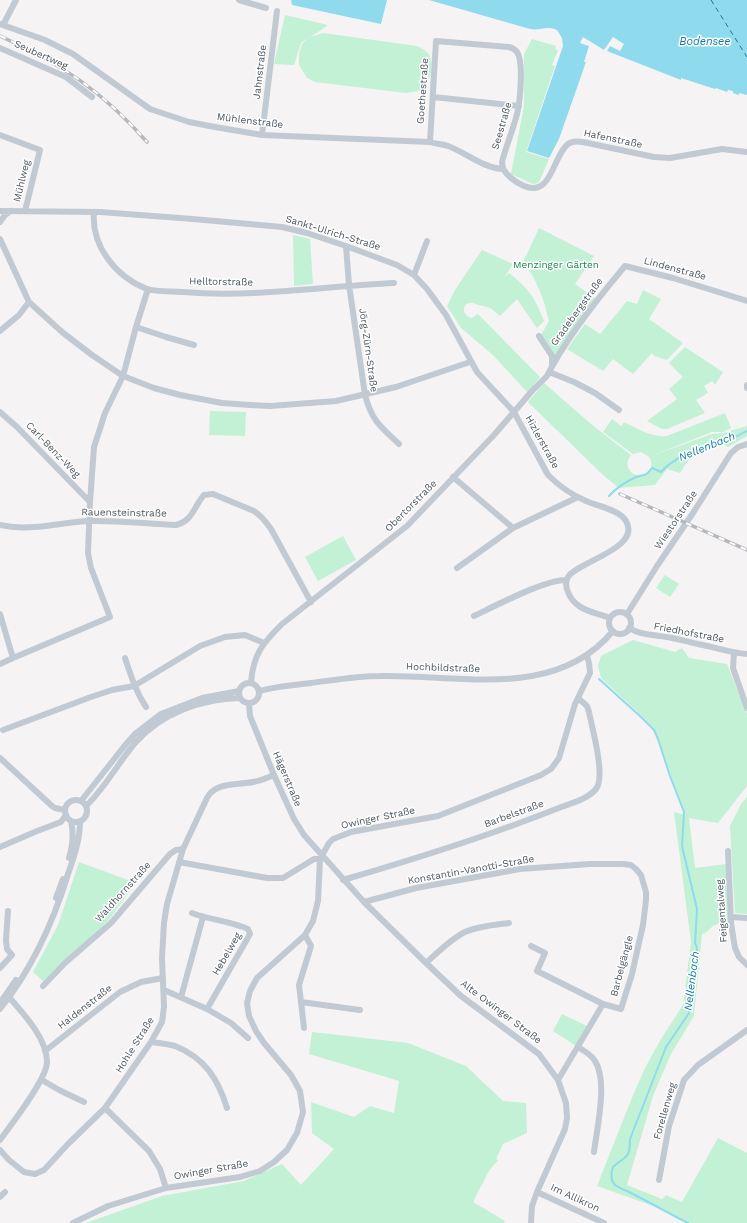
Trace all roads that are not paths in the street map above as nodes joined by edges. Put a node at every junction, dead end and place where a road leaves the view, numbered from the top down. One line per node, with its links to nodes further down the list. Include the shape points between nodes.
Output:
1 (16, 0): 5 (street)
2 (240, 0): 3 (street)
3 (266, 8)
4 (277, 11): 12 (street, Jahnstraße)
5 (2, 25): 12 (street, Mühlenstraße, via 45,40 73,54 150,109 189,122)
6 (436, 41): 9 (street, Goethestraße); 10 (street, Seestraße, via 514,49 519,56 521,72)
7 (0, 48): 8 (street, Seubertweg, via 66,77)
8 (92, 96)
9 (433, 97): 10 (street); 13 (street, Goethestraße)
10 (519, 106): 15 (street, Seestraße, via 502,162)
11 (0, 134): 19 (street, Mühlweg, via 40,150)
12 (262, 135): 13 (street, Mühlenstraße)
13 (430, 142): 15 (street, Mühlenstraße, via 448,146 486,166)
14 (747, 152): 16 (street, Hafenstraße, via 722,149 682,157 654,157 574,141 564,148 543,185)
15 (503, 170): 16 (street, Mühlenstraße, via 512,180)
16 (534, 189)
17 (0, 211): 18 (street, Sankt-Ulrich-Straße)
18 (12, 211): 19 (street, Sankt-Ulrich-Straße); 21 (street)
19 (25, 211): 20 (street, Sankt-Ulrich-Straße)
20 (94, 212): 24 (street, Sankt-Ulrich-Straße, via 282,227); 29 (street, Helltorstraße, via 94,227 108,259 129,280)
21 (0, 222)
22 (0, 239): 31 (street)
23 (427, 241): 26 (street)
24 (346, 246): 26 (street, Sankt-Ulrich-Straße, via 397,265); 28 (street, Jörg-Zürn-Straße)
25 (625, 266): 30 (street, Lindenstraße); 37 (street, Gradebergstraße, via 603,292)
26 (414, 275): 36 (street, Sankt-Ulrich-Straße, via 446,315)
27 (394, 283): 28 (street, Helltorstraße)
28 (349, 285): 29 (street, Helltorstraße, via 307,290 219,294); 41 (street, Jörg-Zürn-Straße)
29 (148, 289): 32 (street)
30 (747, 301)
31 (29, 302): 33 (street, via 19,315); 38 (street, via 92,356)
32 (136, 327): 35 (street); 38 (street)
33 (0, 331)
34 (539, 336): 37 (street, Gradebergstraße, via 552,356 553,362)
35 (194, 345)
36 (470, 362): 41 (street); 44 (street, Sankt-Ulrich-Straße)
37 (549, 372): 42 (street, via 574,382); 44 (street, Gradebergstraße)
38 (123, 376): 41 (street, via 154,388 222,403 292,405 336,401); 49 (street, via 105,413 94,447)
39 (747, 384): 40 (street)
40 (747, 388)
41 (364, 395): 45 (street, Jörg-Zürn-Straße, via 370,412 380,427)
42 (619, 410)
43 (0, 412): 49 (street, Carl-Benz-Weg)
44 (514, 412): 47 (street, Obertorstraße); 48 (street, Hizlerstraße, via 548,475 556,484)
45 (399, 444)
46 (747, 444): 57 (street, Wiestorstraße, via 731,453)
47 (453, 477): 52 (street); 55 (street, Obertorstraße, via 397,535)
48 (578, 497): 52 (street); 54 (street, Hizlerstraße, via 616,512 626,521 628,529 627,536 612,551 573,571)
49 (90, 502): 50 (street)
50 (89, 521): 51 (street, Rauensteinstraße, via 16,527); 55 (street, Rauensteinstraße, via 176,525 191,516 204,495 213,494 260,514); 66 (street, via 88,553 91,568 110,617)
51 (0, 525)
52 (513, 528): 53 (street)
53 (457, 568)
54 (567, 580): 58 (street, via 559,579 533,589); 59 (street, via 569,594 578,606)
55 (311, 602): 62 (street, Obertorstraße, via 282,624)
56 (0, 614): 66 (street)
57 (627, 614): 59 (street, via 617,612); 60 (street, via 630,620)
58 (474, 616)
59 (610, 618): 61 (street, via 609,626)
60 (629, 628): 61 (street, via 622,633); 63 (street, Friedhofstraße, via 647,635)
61 (613, 632): 65 (street, Hochbildstraße)
62 (264, 643): 69 (street, Obertorstraße, via 256,657); 70 (street, via 245,635 200,646)
63 (734, 653): 64 (street, Friedhofstraße); 76 (street, via 733,668)
64 (747, 654)
65 (587, 656): 71 (street, Hochbildstraße, via 567,667 525,678 492,680 380,676 304,683); 73 (street, Owinger Straße, via 590,673)
66 (13, 658): 68 (street)
67 (125, 658): 70 (street)
68 (0, 664)
69 (251, 683): 71 (street); 72 (street, via 242,685)
70 (134, 686): 75 (street); 77 (street, via 105,693)
71 (260, 691): 74 (street, via 257,700)
72 (239, 695): 74 (street); 80 (street, via 203,702 160,721 136,742 94,797)
73 (578, 698): 87 (street, Owinger Straße, via 559,758 551,769 542,775 438,816 350,832 333,839); 90 (street, Barbelstraße, via 587,706 589,712 600,769 596,789 587,796 535,818 416,859)
74 (249, 704): 79 (street, Hägerstraße, via 250,716)
75 (146, 707)
76 (747, 708)
77 (3, 730)
78 (0, 758): 81 (street, via 52,806)
79 (274, 775): 85 (street, Hohle Straße, via 258,781 214,789 207,798); 87 (street, Hägerstraße, via 294,819)
80 (84, 804): 81 (street, via 74,800 66,806); 83 (street, via 86,815)
81 (65, 813): 82 (street); 84 (street, via 61,822)
82 (71, 821): 83 (street); 109 (street, via 74,834 72,848 49,919 31,956)
83 (80, 821): 106 (street, via 79,841 56,913 35,957)
84 (0, 847)
85 (184, 849): 88 (street, Hohle Straße); 104 (street, Waldhornstraße, via 170,854 111,923)
86 (728, 851): 95 (street, Feigentalweg)
87 (321, 857): 88 (street, via 283,878 266,878); 90 (street, Alte Owinger Straße); 98 (street, Owinger Straße, via 318,901)
88 (179, 862): 103 (street, Hohle Straße, via 164,923)
89 (631, 865): 91 (street, Konstantin-Vanotti-Straße, via 590,864 520,869 416,888); 110 (street, Barbelgängle, via 641,875 646,892 643,925 621,1009)
90 (343, 880): 91 (street, Alte Owinger Straße)
91 (364, 902): 100 (street, Alte Owinger Straße)
92 (8, 911): 102 (street, via 6,940 7,949 12,955)
93 (192, 913): 94 (street, Hebelweg)
94 (203, 917): 107 (street); 112 (street, Hebelweg, via 241,926 248,929 250,934)
95 (731, 917): 96 (street); 101 (street, Feigentalweg, via 735,948)
96 (747, 918)
97 (509, 924): 100 (street, via 465,932)
98 (306, 935): 108 (street, via 310,946 299,985); 129 (street, Owinger Straße, via 257,978 250,990 247,1004 256,1031 291,1075 300,1091 303,1112 297,1133 286,1150 260,1171 240,1177)
99 (531, 946): 110 (street, via 545,954 537,970)
100 (426, 964): 121 (street, Alte Owinger Straße, via 461,996 539,1054)
101 (747, 965)
102 (0, 968)
103 (163, 978): 105 (street, Hohle Straße); 119 (street, Haldenstraße, via 141,982 120,992)
104 (43, 986)
105 (164, 990): 107 (street); 117 (street, Hohle Straße, via 162,1022)
106 (9, 997): 111 (street); 119 (street, via 35,1029)
107 (181, 997): 112 (street)
108 (301, 1002): 113 (street); 114 (street)
109 (0, 1003)
110 (603, 1004): 118 (street, Barbelgängle)
111 (0, 1009)
112 (207, 1009): 116 (street, via 231,1023)
113 (360, 1010)
114 (304, 1028)
115 (747, 1030): 128 (street, Forellenweg, via 698,1065 684,1080 669,1126)
116 (248, 1038)
117 (151, 1042): 123 (street, Hohle Straße); 124 (street, via 175,1046 208,1068 221,1089)
118 (578, 1047): 121 (street, Barbelgängle); 127 (street, via 595,1061 601,1077)
119 (45, 1051): 120 (street, via 47,1064)
120 (42, 1080): 122 (street); 125 (street)
121 (558, 1080): 130 (street, Alte Owinger Straße, via 566,1103 565,1129)
122 (84, 1102)
123 (105, 1108): 126 (street, Hohle Straße, via 44,1170 35,1174 24,1172); 129 (street, via 149,1151 160,1169)
124 (227, 1108)
125 (0, 1140)
126 (0, 1150)
127 (594, 1152)
128 (659, 1180)
129 (166, 1188): 131 (street, Owinger Straße, via 108,1206)
130 (537, 1192): 132 (street, Alte Owinger Straße, via 532,1206); 133 (street, Im Allikron)
131 (73, 1223)
132 (531, 1223)
133 (604, 1223)

